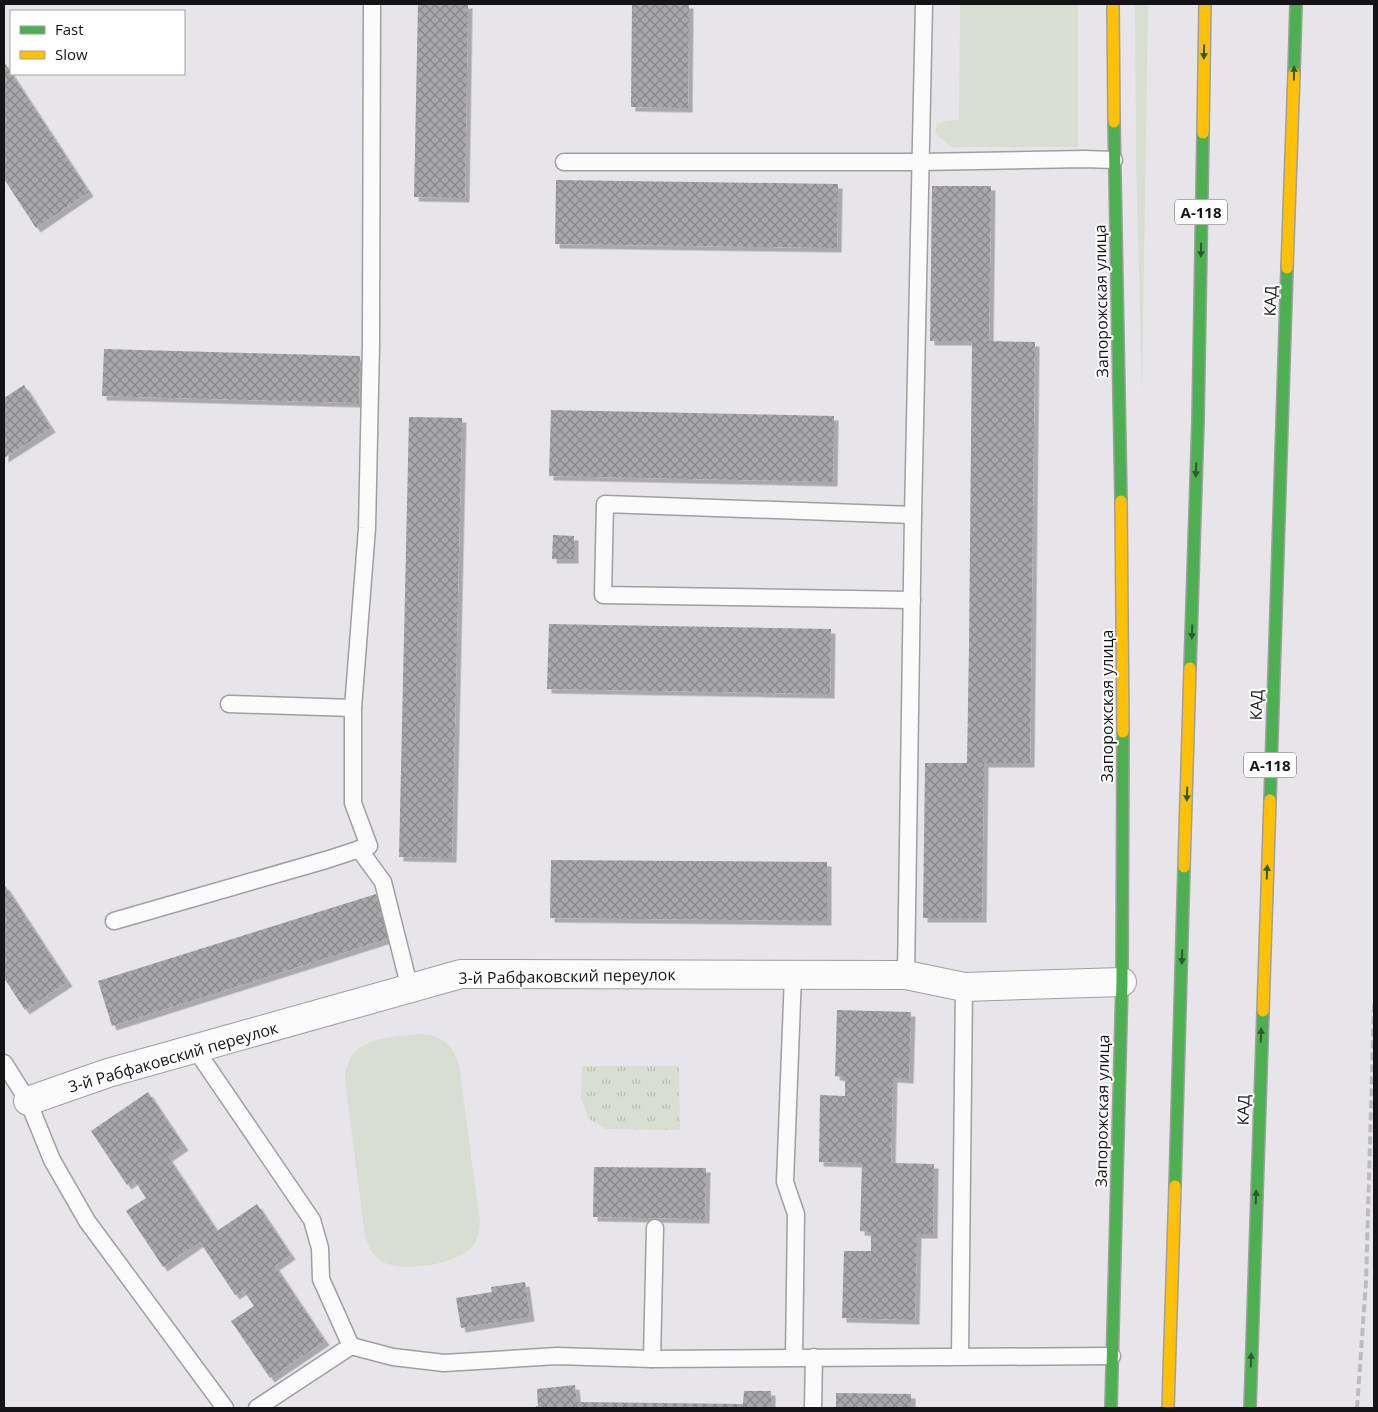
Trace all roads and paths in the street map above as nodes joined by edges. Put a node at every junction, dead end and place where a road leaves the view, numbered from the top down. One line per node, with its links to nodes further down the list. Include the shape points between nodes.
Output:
1 (372, 4): 12 (lane, via 367,528)
2 (924, 4): 8 (lane)
3 (1113, 4): 6 (main road, Запорожская улица)
4 (1205, 4): 34 (main road, А-118, one-way to 34, via 1198,421)
5 (1296, 4): 35 (main road, КАД / А-118, one-way to 5)
6 (1114, 160): 8 (lane); 17 (main road, Запорожская улица, via 1123,572)
7 (564, 162): 8 (lane)
8 (920, 162): 9 (lane)
9 (913, 515): 10 (lane); 10 (lane, via 606,504 603,595)
10 (912, 600): 15 (lane)
11 (229, 704): 12 (lane)
12 (353, 708): 13 (lane, via 353,803 369,846)
13 (360, 849): 14 (lane); 19 (lane, via 382,882)
14 (114, 921)
15 (906, 975): 16 (street, 3-й Рабфаковский переулок); 18 (street, 3-й Рабфаковский переулок)
16 (793, 976): 19 (street, 3-й Рабфаковский переулок, via 461,974); 27 (lane, via 785,1182 796,1214)
17 (1122, 982): 18 (street, 3-й Рабфаковский переулок); 26 (main road, Запорожская улица)
18 (964, 987): 25 (lane)
19 (410, 989): 20 (street, 3-й Рабфаковский переулок)
20 (196, 1050): 22 (street, 3-й Рабфаковский переулок, via 108,1073); 24 (lane, via 312,1220 320,1248 321,1279)
21 (4, 1063): 22 (lane)
22 (28, 1101): 30 (lane, via 52,1160 87,1221)
23 (654, 1228): 29 (lane)
24 (351, 1346): 29 (lane, via 393,1357 444,1363 557,1356); 31 (lane)
25 (960, 1356): 26 (lane); 28 (lane)
26 (1112, 1356): 33 (main road, Запорожская улица)
27 (794, 1357): 28 (lane); 29 (lane)
28 (814, 1357): 32 (lane)
29 (652, 1359)
30 (225, 1408)
31 (257, 1408)
32 (813, 1408)
33 (1111, 1408)
34 (1168, 1408)
35 (1250, 1408)

